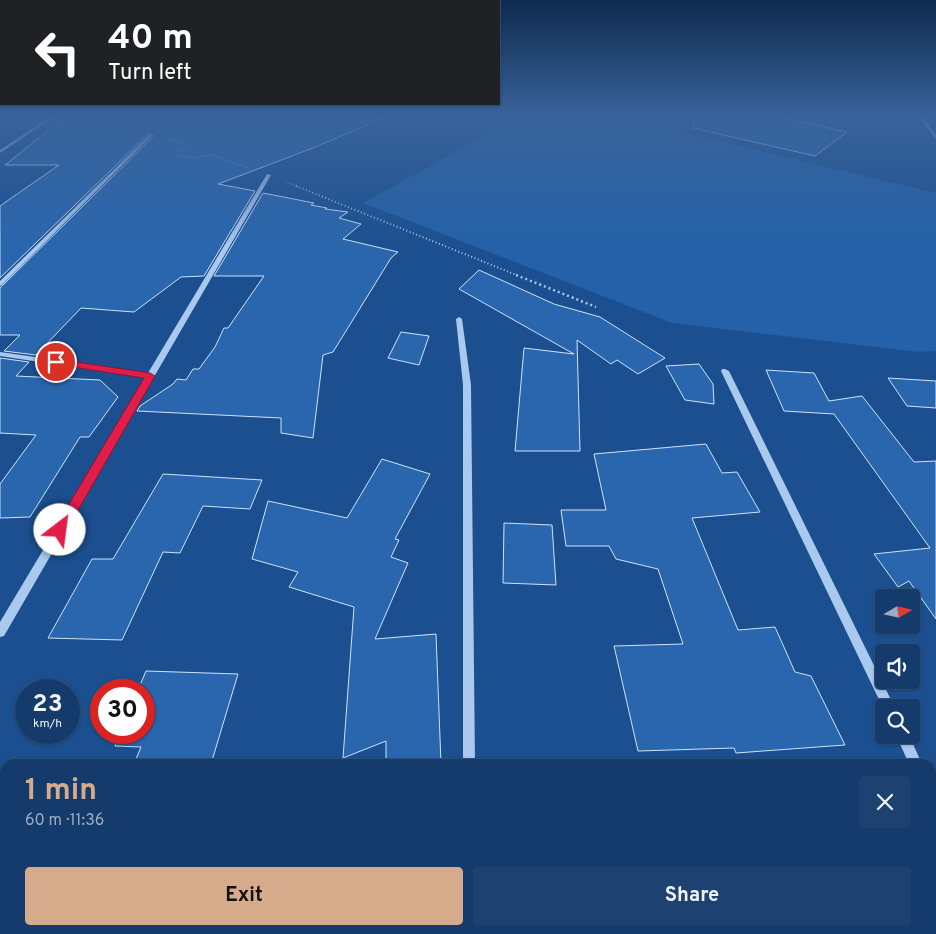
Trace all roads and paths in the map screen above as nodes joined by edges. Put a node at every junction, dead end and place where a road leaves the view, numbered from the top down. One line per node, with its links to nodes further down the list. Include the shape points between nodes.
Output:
1 (125, 161): 4 (street)
2 (228, 161): 3 (path)
3 (269, 175): 5 (path); 9 (street)
4 (0, 284)
5 (596, 307)
6 (459, 319): 13 (street, via 467,385)
7 (0, 354): 9 (street)
8 (725, 371): 11 (street)
9 (150, 376): 10 (street)
10 (0, 632)
11 (885, 699)
12 (906, 744): 14 (street)
13 (469, 759)
14 (914, 759)

